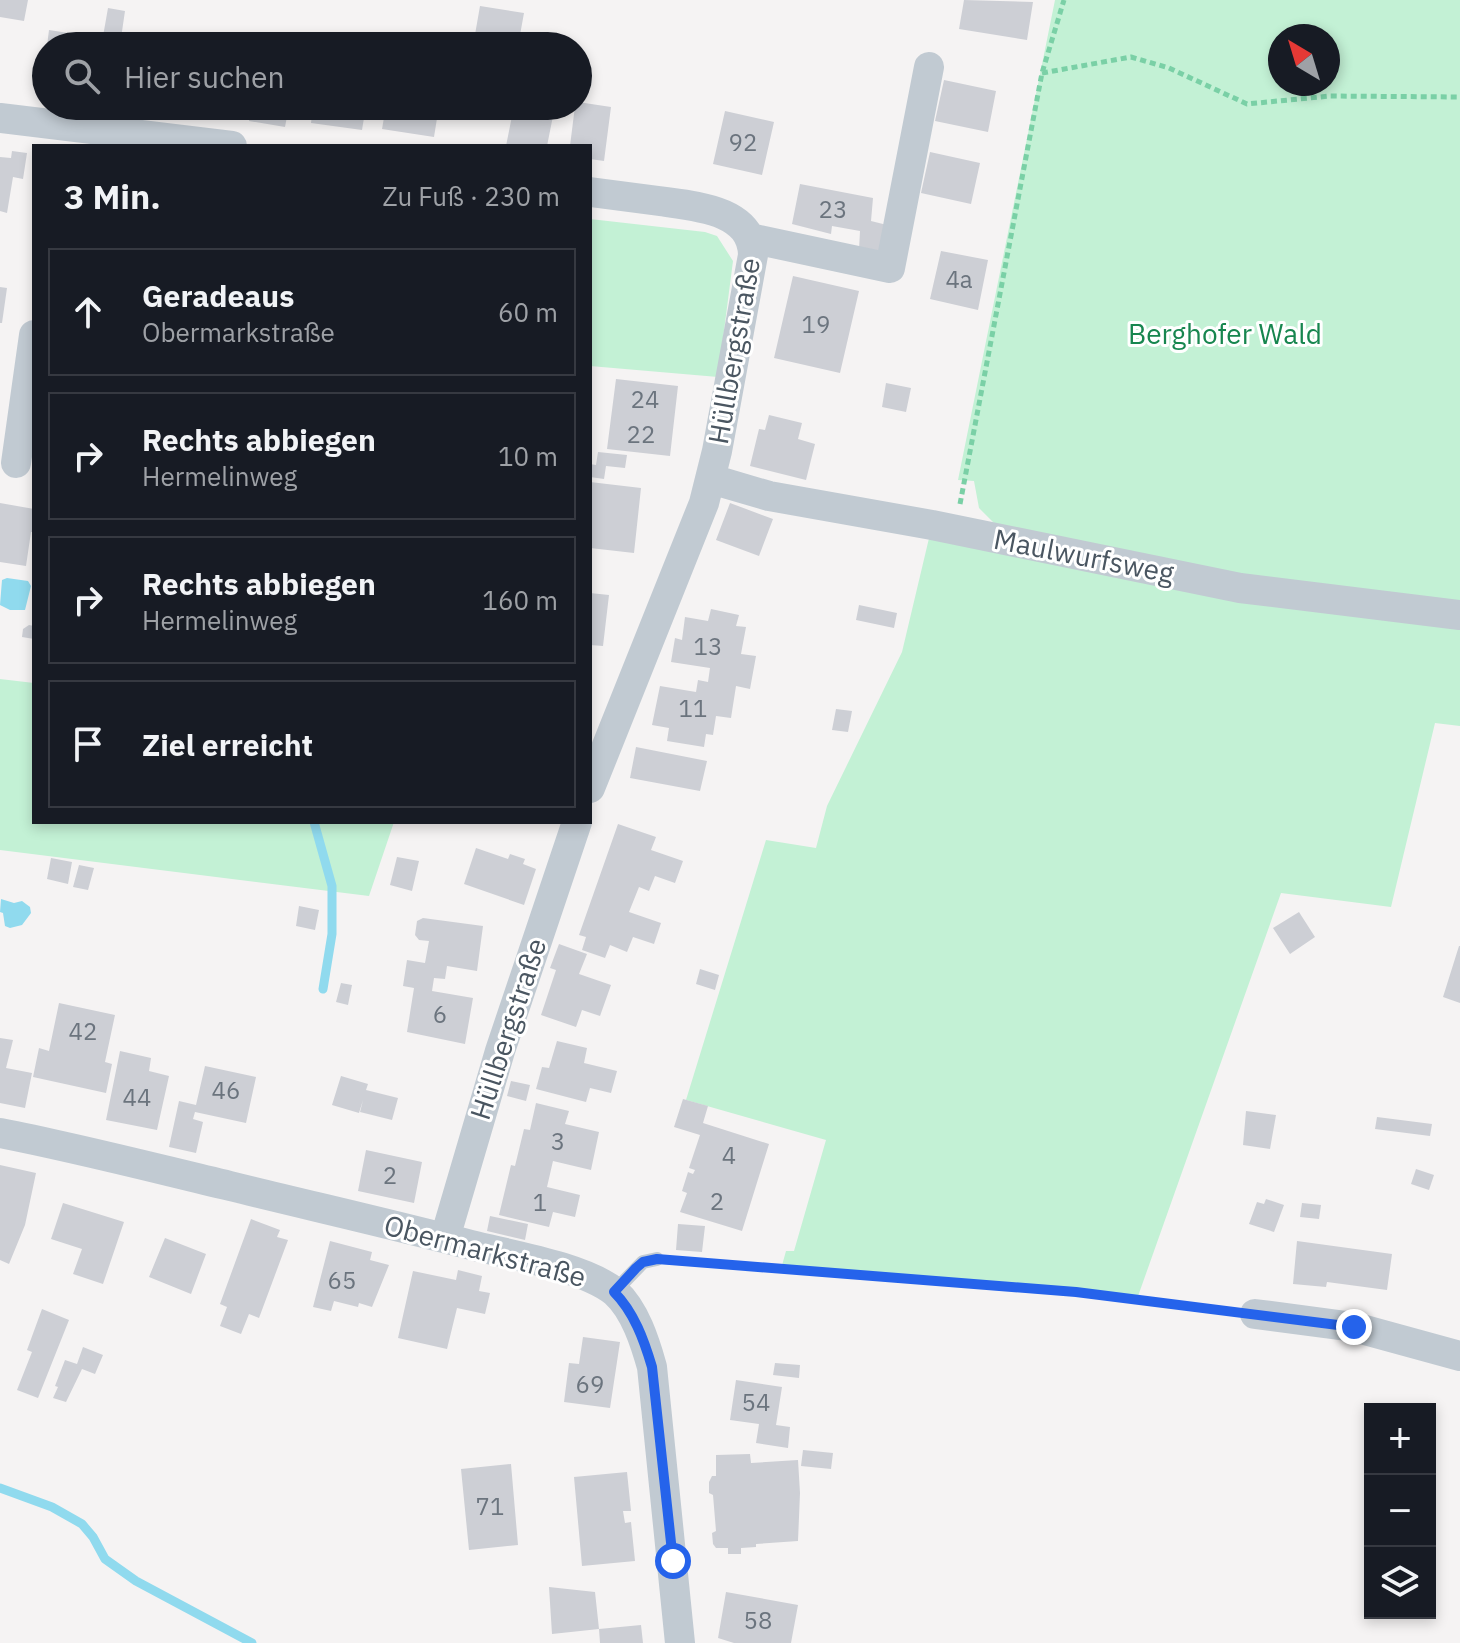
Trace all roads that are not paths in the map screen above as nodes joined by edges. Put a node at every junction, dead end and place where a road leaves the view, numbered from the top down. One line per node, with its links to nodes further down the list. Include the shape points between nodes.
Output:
1 (929, 67): 6 (street, Hüllbergstraße, via 890,268)
2 (0, 118): 3 (street)
3 (63, 136): 4 (street)
4 (198, 144)
5 (592, 192): 6 (street, via 705,207 729,217)
6 (750, 238): 9 (street, Hüllbergstraße, via 753,255)
7 (32, 350): 8 (street)
8 (17, 463)
9 (711, 479): 10 (street, Maulwurfsweg, via 769,496 1240,588); 11 (street, Hüllbergstraße)
10 (1460, 615)
11 (592, 783)
12 (576, 824): 14 (street, Hüllbergstraße, via 500,1051)
13 (0, 1133): 14 (street, Obermarkstraße)
14 (445, 1238): 16 (street, Obermarkstraße, via 554,1266)
15 (657, 1259): 16 (lane, via 643,1262)
16 (614, 1292): 19 (street, Obermarkstraße, via 635,1322 652,1367)
17 (1255, 1314): 18 (street, via 1354,1327)
18 (1460, 1356)
19 (680, 1643)

